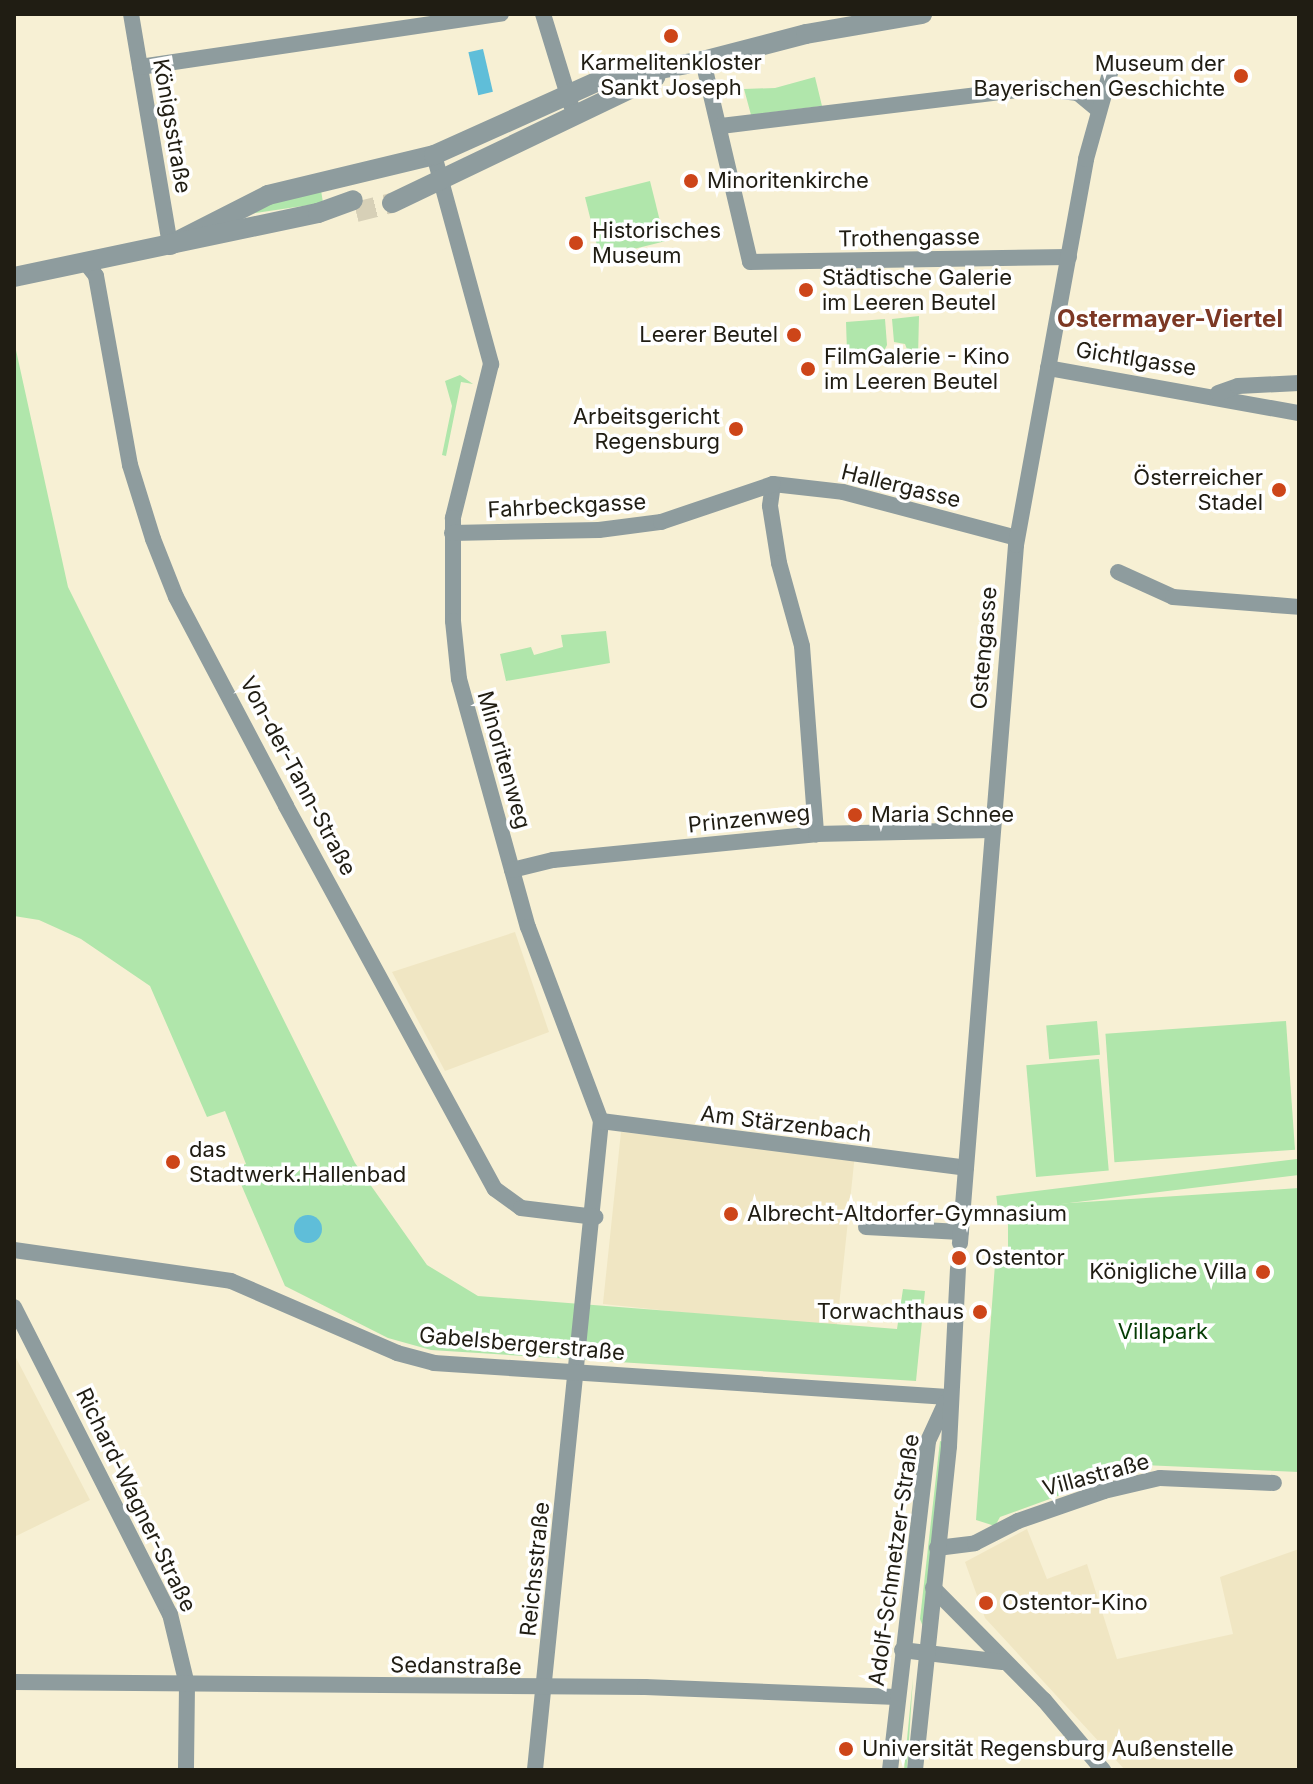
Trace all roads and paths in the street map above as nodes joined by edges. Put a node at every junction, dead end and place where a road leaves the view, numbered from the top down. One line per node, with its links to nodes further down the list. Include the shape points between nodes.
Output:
1 (131, 14): 7 (street, Königsstraße)
2 (501, 14): 7 (street)
3 (543, 14): 9 (street)
4 (922, 14): 5 (street, via 835,28)
5 (703, 61): 8 (street); 12 (street)
6 (1112, 66): 10 (street, Ostengasse)
7 (140, 67): 19 (street, Königsstraße)
8 (672, 68): 9 (street, via 601,80); 11 (street)
9 (568, 92): 11 (street); 13 (street)
10 (1098, 110): 12 (street, via 1078,93 1061,89); 20 (street, Ostengasse)
11 (574, 118): 15 (street)
12 (721, 126): 20 (street, Trothengasse, via 750,262)
13 (434, 155): 14 (street); 15 (street, Minoritenweg)
14 (328, 177): 18 (street); 19 (street, via 268,195)
15 (442, 181): 16 (street); 28 (street, Minoritenweg, via 491,364)
16 (390, 197)
17 (355, 206): 18 (street)
18 (327, 212): 19 (street)
19 (170, 245): 21 (street)
20 (1069, 257): 23 (street, Ostengasse)
21 (86, 263): 22 (street); 37 (street, Von-der-Tann-Straße, via 96,276 125,443 176,597 495,1189 521,1208)
22 (14, 277)
23 (1048, 368): 25 (street, Gichtlgasse); 29 (street, Ostengasse)
24 (1299, 383): 25 (street, Gichtlgasse, via 1238,386)
25 (1217, 395): 26 (street, Gichtlgasse)
26 (1299, 413)
27 (773, 484): 28 (street, Fahrbeckgasse, via 661,522 587,531); 29 (street, Hallergasse, via 843,492); 33 (street, via 770,506 779,563 802,646)
28 (452, 533): 34 (street, Minoritenweg, via 459,679)
29 (1017, 538): 32 (street, Ostengasse)
30 (1118, 572): 31 (street, via 1173,597)
31 (1299, 607)
32 (991, 830): 33 (street, Prinzenweg); 36 (street, Ostengasse)
33 (816, 834): 34 (street, Prinzenweg, via 553,860)
34 (512, 870): 35 (street, Minoritenweg, via 548,989)
35 (601, 1121): 36 (street, Am Stärzenbach); 37 (street, Minoritenweg)
36 (966, 1168): 38 (street, Ostengasse, via 960,1238)
37 (595, 1217): 42 (street, Minoritenweg)
38 (866, 1227)
39 (14, 1250): 42 (street, Gabelsbergerstraße, via 231,1281 414,1359)
40 (958, 1269): 43 (street)
41 (14, 1307): 51 (street, Richard-Wagner-Straße, via 170,1614)
42 (578, 1373): 43 (street, Gabelsbergerstraße); 52 (street, Reichsstraße)
43 (948, 1397): 45 (street, Adolf-Schmetzer-Straße, via 949,1446); 47 (street, Adolf-Schmetzer-Straße, via 928,1441)
44 (1274, 1483): 45 (street, Villastraße, via 1160,1478 1089,1496 975,1543)
45 (937, 1548): 46 (street, Adolf-Schmetzer-Straße)
46 (933, 1588): 48 (street, Adolf-Schmetzer-Straße); 49 (street)
47 (902, 1650): 48 (street); 53 (street, Adolf-Schmetzer-Straße)
48 (925, 1654): 49 (street); 57 (street, Adolf-Schmetzer-Straße)
49 (1004, 1662): 58 (street)
50 (14, 1682): 51 (street, Sedanstraße)
51 (187, 1685): 52 (street, Sedanstraße); 54 (street, Richard-Wagner-Straße)
52 (545, 1688): 53 (street, Sedanstraße); 55 (street, Reichsstraße)
53 (897, 1697): 56 (street, Adolf-Schmetzer-Straße)
54 (186, 1770)
55 (535, 1770)
56 (890, 1770)
57 (915, 1770)
58 (1103, 1770)

